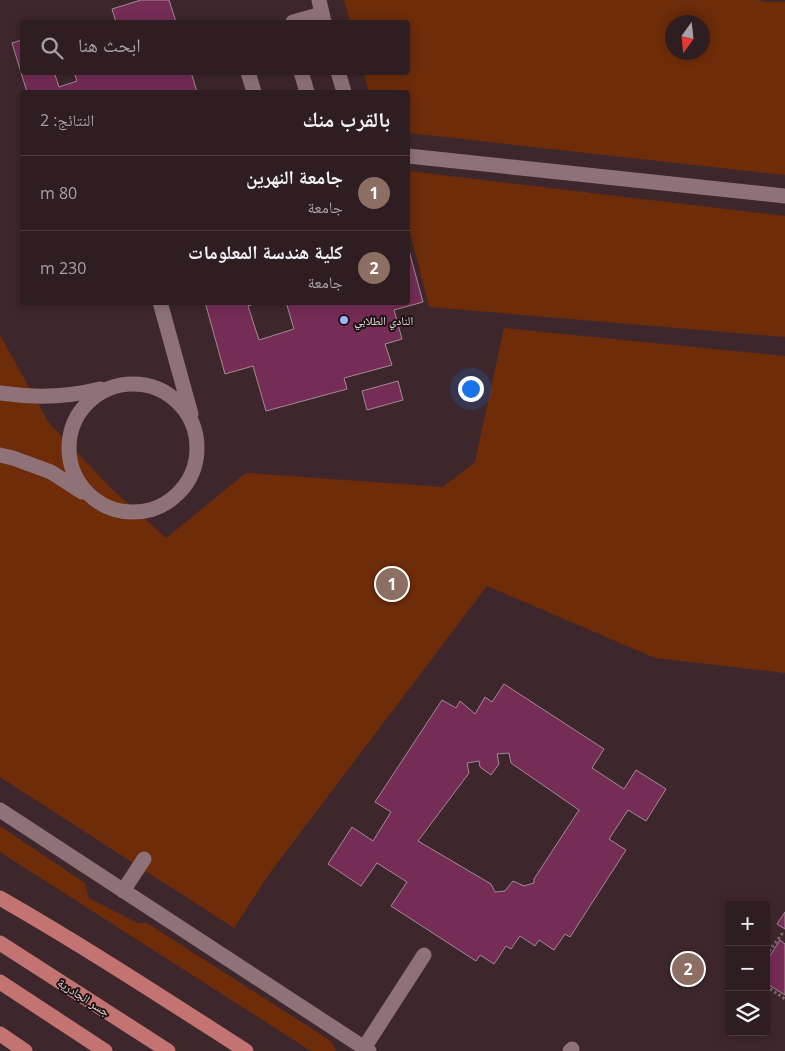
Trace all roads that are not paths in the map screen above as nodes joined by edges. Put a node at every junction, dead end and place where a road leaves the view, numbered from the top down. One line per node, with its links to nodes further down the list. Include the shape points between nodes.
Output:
1 (322, 12): 2 (lane)
2 (299, 20)
3 (249, 75): 6 (lane)
4 (302, 75): 7 (lane)
5 (339, 75): 8 (lane)
6 (253, 90)
7 (306, 90)
8 (343, 90)
9 (410, 156): 10 (lane)
10 (785, 196)
11 (161, 305): 14 (lane)
12 (123, 384): 13 (lane, via 87,393 53,396); 14 (lane, via 144,384 164,391 181,404); 16 (lane, via 103,390 86,402 74,420 68,440 69,462 74,475)
13 (0, 393)
14 (193, 422): 16 (lane, via 198,443 196,464 187,484 172,500 153,510 132,513 110,509)
15 (0, 454): 16 (lane, via 51,472)
16 (92, 498)
17 (0, 810): 19 (lane)
18 (144, 859): 19 (lane)
19 (123, 891): 25 (lane)
20 (0, 898): 29 (main road, via 119,969)
21 (0, 943): 28 (main road, جسر الجادرية)
22 (424, 955): 25 (lane)
23 (0, 982): 27 (main road)
24 (0, 1034): 26 (main road)
25 (367, 1049)
26 (25, 1051)
27 (105, 1051)
28 (168, 1051)
29 (246, 1051)

